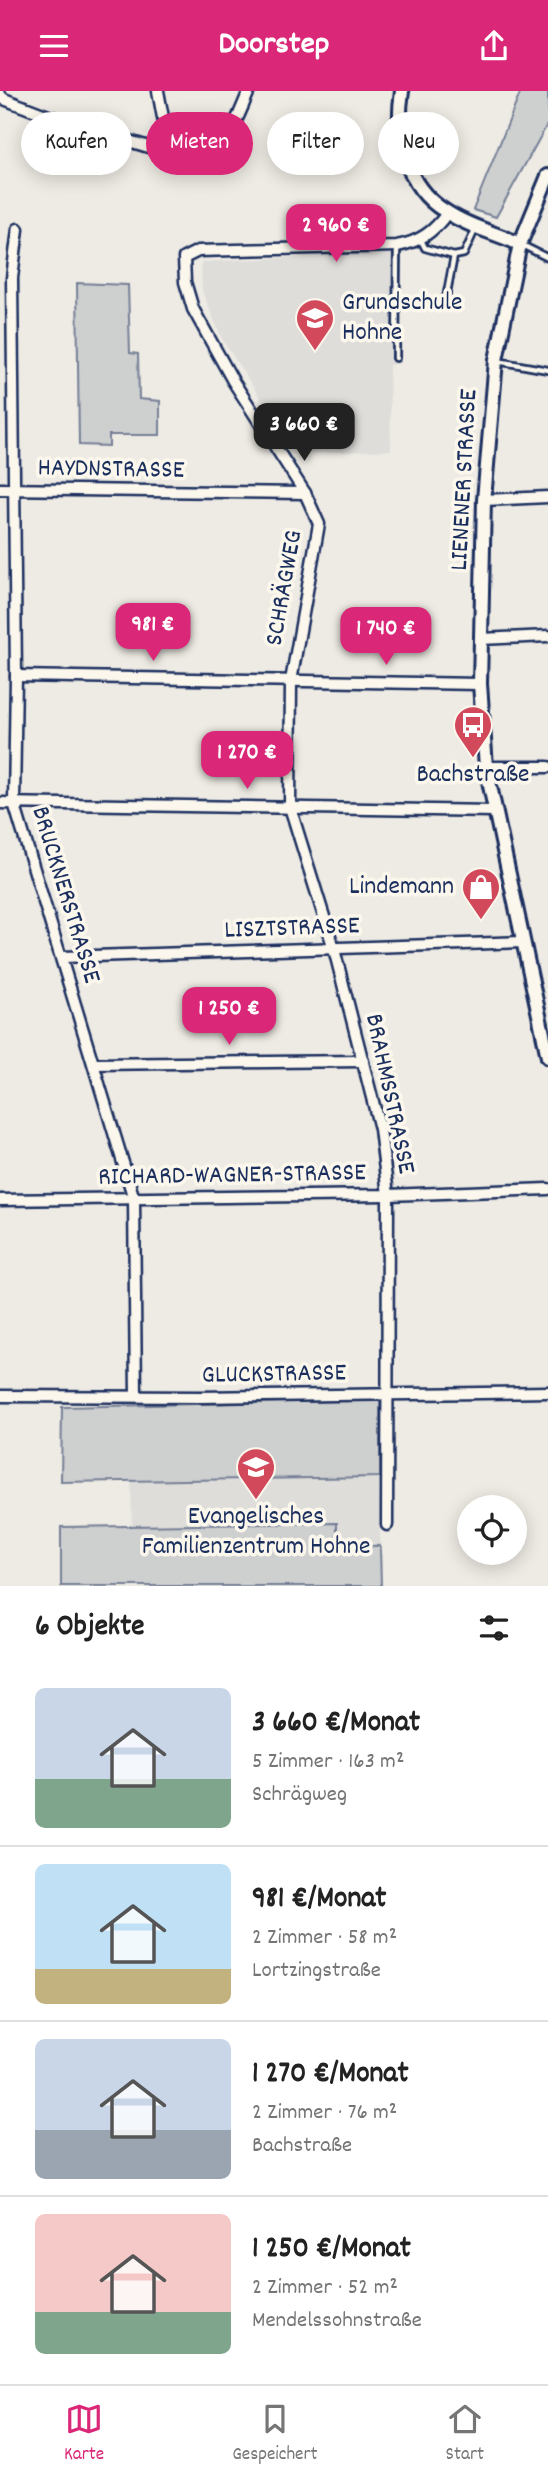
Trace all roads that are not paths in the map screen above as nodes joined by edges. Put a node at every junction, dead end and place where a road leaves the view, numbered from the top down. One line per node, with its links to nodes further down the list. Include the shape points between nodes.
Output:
1 (158, 91): 5 (street)
2 (249, 91): 6 (street)
3 (402, 91): 9 (street, via 400,125 408,166 417,185)
4 (0, 95): 7 (street, via 51,117)
5 (162, 112)
6 (240, 112)
7 (146, 147)
8 (548, 176): 13 (street, LIENENER STRASSE)
9 (447, 213): 10 (street); 12 (street)
10 (477, 226): 13 (street); 15 (lane, via 464,254)
11 (18, 229): 22 (street, BRUCKNERSTRASSE, via 12,278)
12 (420, 240): 14 (street); 15 (lane, via 425,248)
13 (520, 244): 16 (lane); 19 (street, LIENENER STRASSE)
14 (397, 246): 18 (lane); 23 (street, SCHRÄGWEG, via 198,251 184,258 193,309)
15 (454, 256): 17 (lane)
16 (548, 258)
17 (446, 298)
18 (396, 358)
19 (496, 360): 20 (lane, LIENENER STRASSE); 25 (street, LIENENER STRASSE)
20 (548, 370)
21 (0, 489): 22 (street, HAYDNSTRASSE)
22 (13, 489): 23 (street, HAYDNSTRASSE); 28 (street, BRUCKNERSTRASSE)
23 (305, 493): 29 (street, SCHRÄGWEG, via 319,524)
24 (548, 497): 25 (street)
25 (484, 500): 27 (street, LIENENER STRASSE)
26 (548, 636): 27 (street)
27 (481, 639): 30 (street, LIENENER STRASSE)
28 (16, 676): 29 (street); 34 (street, BRUCKNERSTRASSE)
29 (290, 681): 30 (street); 35 (street, BRAHMSSTRASSE)
30 (480, 684): 31 (street, LIENENER STRASSE)
31 (486, 767): 32 (street); 36 (street, LIENENER STRASSE)
32 (548, 767)
33 (0, 803): 34 (street)
34 (14, 803): 35 (street); 39 (street, BRUCKNERSTRASSE)
35 (290, 807): 36 (street); 38 (street, BRAHMSSTRASSE)
36 (494, 811): 37 (street, LIENENER STRASSE)
37 (523, 942): 38 (street, LISZTSTRASSE); 40 (street, LIENENER STRASSE)
38 (334, 949): 39 (street, LISZTSTRASSE); 41 (street, BRAHMSSTRASSE)
39 (62, 957): 42 (street, BRUCKNERSTRASSE)
40 (548, 1057)
41 (363, 1061): 42 (street); 44 (street, BRAHMSSTRASSE, via 380,1129)
42 (94, 1064): 45 (street, BRUCKNERSTRASSE)
43 (548, 1189): 44 (street, RICHARD-WAGNER-STRASSE)
44 (388, 1195): 45 (street, RICHARD-WAGNER-STRASSE); 48 (street, BRAHMSSTRASSE)
45 (134, 1199): 46 (street, RICHARD-WAGNER-STRASSE); 50 (street, BRUCKNERSTRASSE)
46 (0, 1200)
47 (548, 1392): 48 (street, GLUCKSTRASSE)
48 (386, 1394): 50 (street, GLUCKSTRASSE); 51 (street, BRAHMSSTRASSE)
49 (0, 1396): 50 (street, GLUCKSTRASSE)
50 (136, 1396)
51 (387, 1525)

